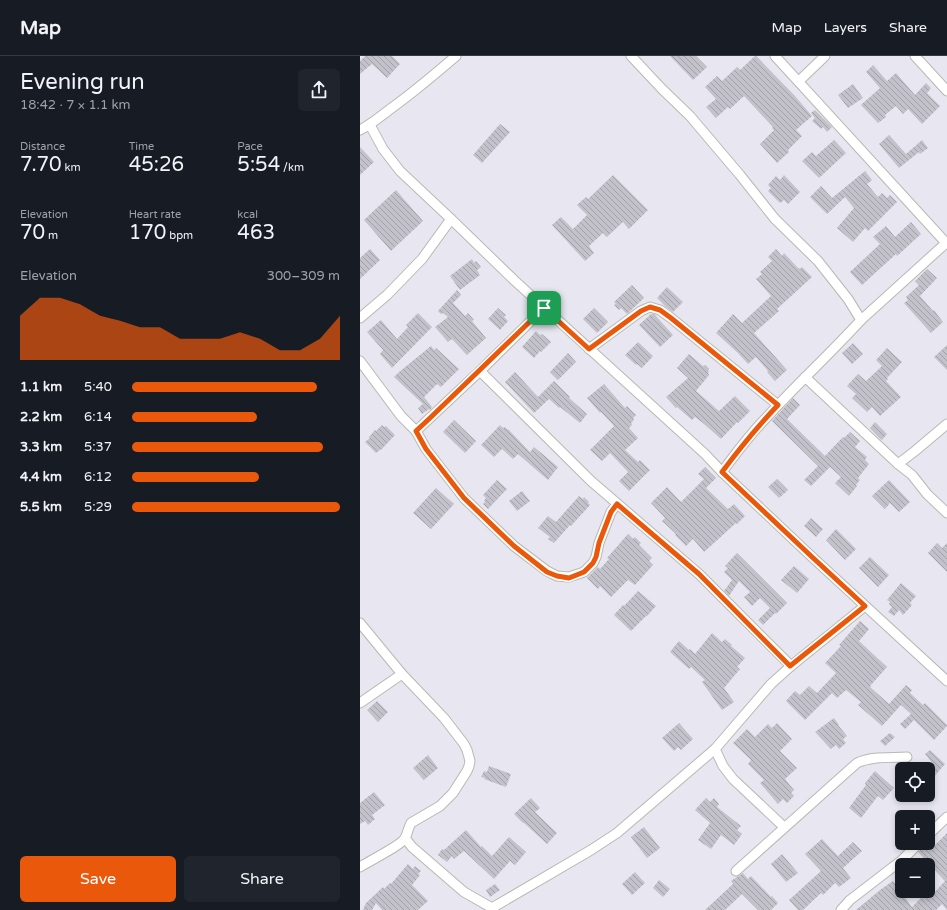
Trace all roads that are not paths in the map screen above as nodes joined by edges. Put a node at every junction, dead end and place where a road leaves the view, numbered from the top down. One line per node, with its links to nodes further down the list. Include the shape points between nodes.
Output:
1 (456, 56): 8 (street)
2 (631, 56): 14 (street, via 690,116 775,219 818,261)
3 (775, 56): 6 (street)
4 (825, 56): 6 (street)
5 (915, 56): 7 (street)
6 (799, 81): 11 (street)
7 (947, 91)
8 (370, 125): 9 (street); 10 (street, via 383,149 400,170)
9 (360, 130)
10 (452, 219): 12 (street); 13 (street, via 422,259)
11 (946, 243): 14 (street)
12 (544, 308): 15 (street); 17 (street)
13 (360, 318)
14 (861, 320): 18 (street)
15 (589, 349): 19 (street, via 650,307 671,318); 23 (street)
16 (360, 361): 21 (street, via 401,416)
17 (480, 371): 21 (street); 24 (street)
18 (805, 377): 19 (street); 22 (street)
19 (778, 405): 23 (street)
20 (947, 424): 22 (street)
21 (416, 431): 24 (street, via 426,449 464,498 514,546 547,572 557,576 569,578 584,572 593,563 611,512)
22 (898, 464): 25 (street, via 912,475)
23 (722, 472): 26 (street)
24 (617, 504): 28 (street, via 699,574)
25 (947, 513)
26 (865, 606): 28 (street); 30 (street)
27 (360, 623): 29 (street)
28 (790, 666): 32 (street)
29 (402, 674): 31 (street); 37 (street, via 444,718 464,744 470,761 467,771 453,793 440,806 411,823)
30 (947, 681)
31 (360, 703)
32 (715, 748): 35 (street, via 723,766 733,779); 41 (street, via 617,833)
33 (907, 757): 35 (street, via 871,758 856,763)
34 (947, 817): 36 (street)
35 (784, 827): 40 (street)
36 (935, 828)
37 (405, 838): 39 (street); 41 (street, via 464,892)
38 (912, 850): 42 (street, via 850,900)
39 (360, 867)
40 (736, 871)
41 (493, 909)
42 (842, 910)

